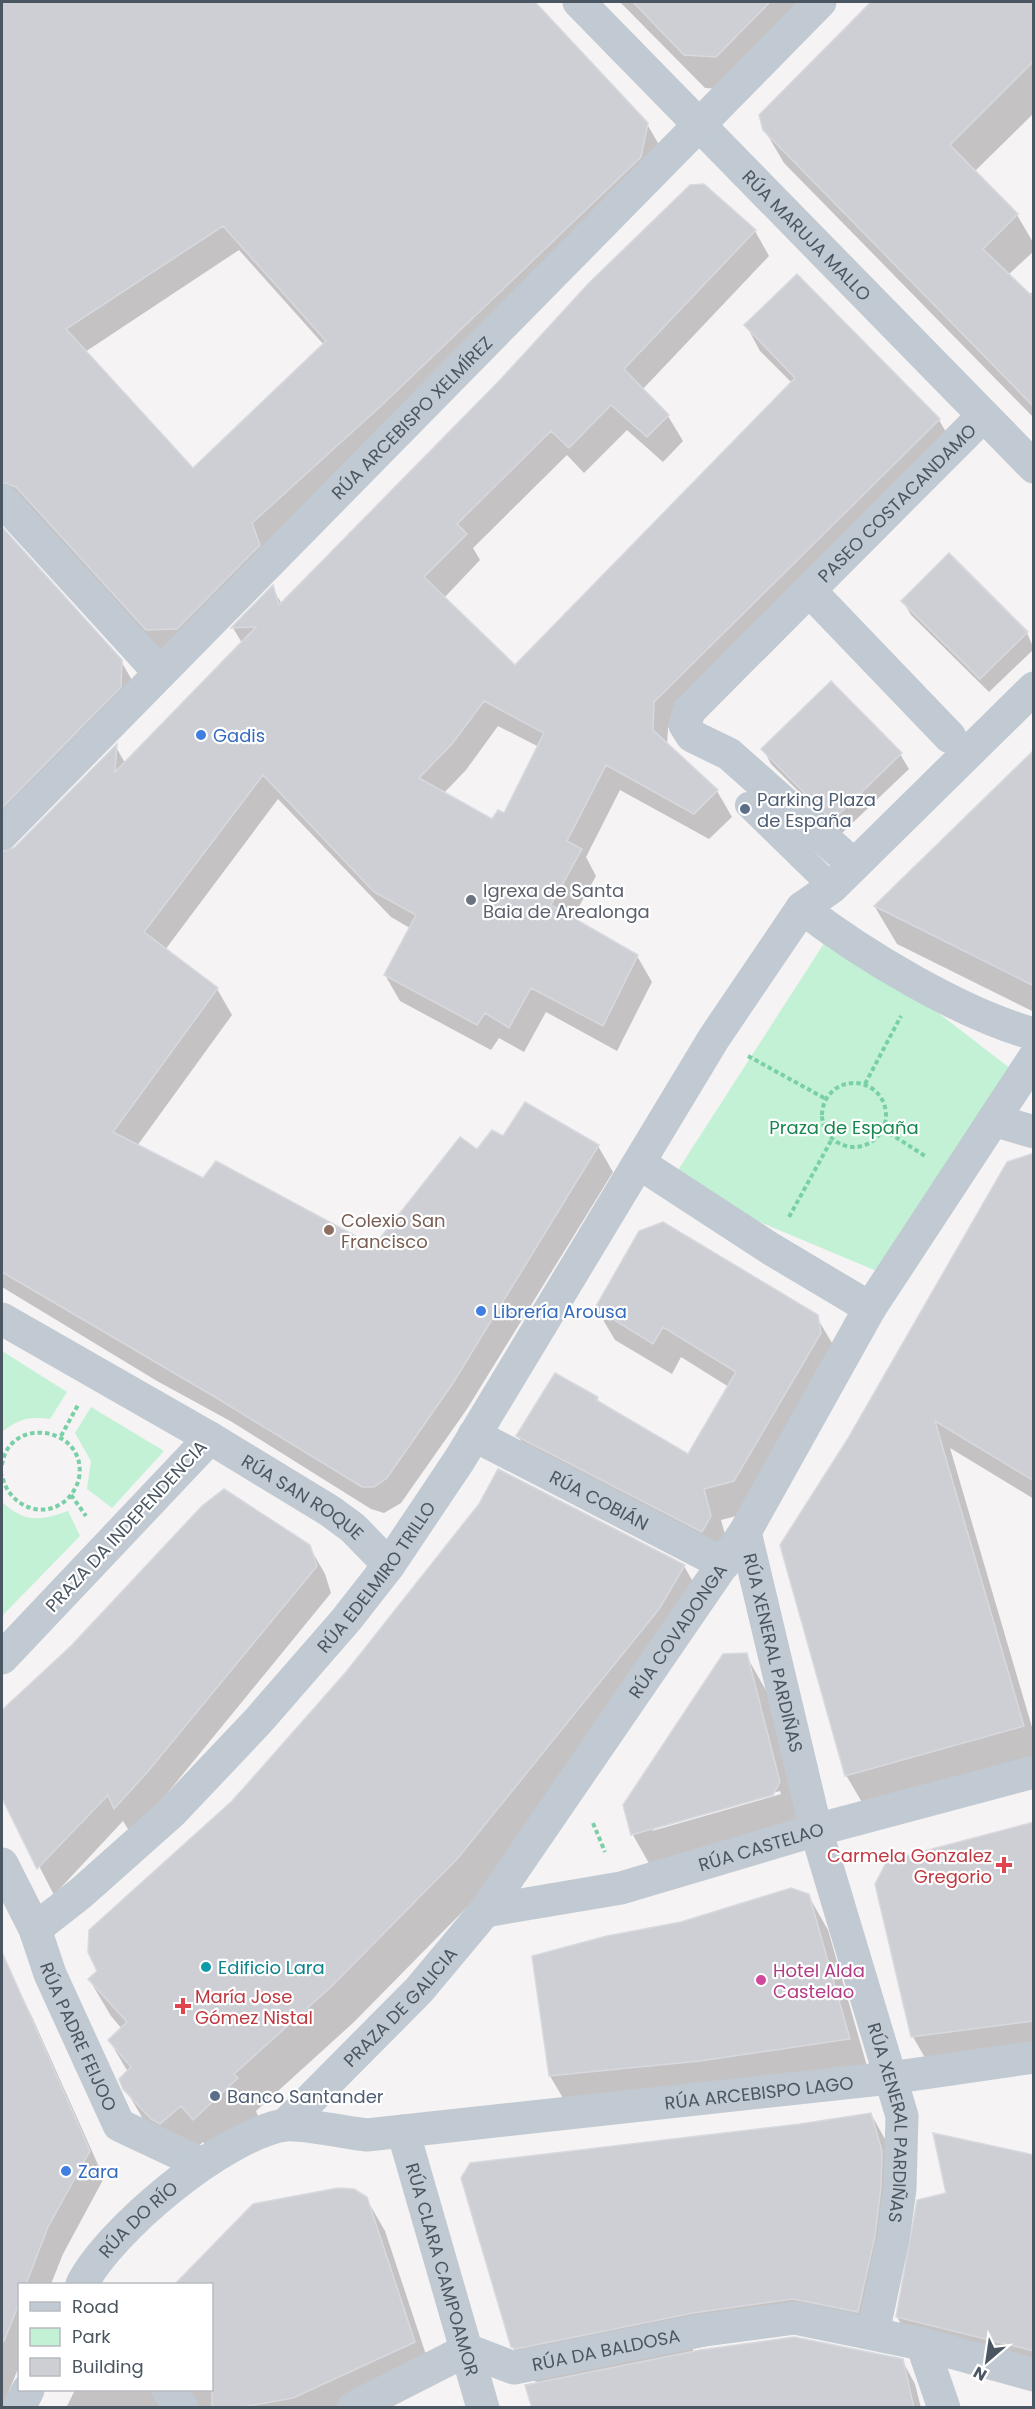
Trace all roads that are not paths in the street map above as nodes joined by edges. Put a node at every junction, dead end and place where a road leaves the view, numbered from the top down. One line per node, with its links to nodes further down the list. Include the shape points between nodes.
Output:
1 (579, 2): 3 (street, RÚA MARUJA MALLO)
2 (820, 2): 3 (street, RÚA ARCEBISPO XELMÍREZ)
3 (700, 124): 4 (street, RÚA MARUJA MALLO); 8 (street, RÚA ARCEBISPO XELMÍREZ)
4 (983, 416): 5 (street, RÚA MARUJA MALLO); 7 (street, PASEO COSTACANDAMO)
5 (1034, 467)
6 (2, 500): 8 (street)
7 (809, 590): 10 (street, PASEO COSTACANDAMO); 13 (street, PASEO COSTACANDAMO, via 688,711 685,725 692,736 729,754)
8 (160, 673): 12 (street, RÚA ARCEBISPO XELMÍREZ)
9 (1034, 688): 13 (street)
10 (950, 737)
11 (748, 804): 13 (lane)
12 (2, 834)
13 (843, 876): 14 (street)
14 (802, 908): 15 (street, via 832,931 920,983 1002,1026); 19 (street, via 714,1038)
15 (1034, 1034)
16 (1034, 1058): 17 (street)
17 (993, 1120): 18 (street); 20 (street)
18 (1034, 1132)
19 (639, 1163): 20 (street); 22 (street, RÚA EDELMIRO TRILLO)
20 (870, 1308): 24 (street, RÚA COVADONGA)
21 (2, 1318): 23 (street, PRAZA DA INDEPENDENCIA)
22 (474, 1435): 25 (street, RÚA COBIÁN); 26 (street, RÚA EDELMIRO TRILLO)
23 (210, 1438): 26 (street, RÚA SAN ROQUE, via 330,1511); 27 (street, PRAZA DA INDEPENDENCIA)
24 (745, 1532): 25 (street, RÚA COVADONGA); 29 (street, RÚA XENERAL PARDIÑAS)
25 (724, 1564): 31 (street, RÚA COVADONGA)
26 (389, 1565): 32 (street, RÚA EDELMIRO TRILLO, via 259,1720 172,1812)
27 (2, 1658)
28 (1034, 1772): 29 (street, RÚA CASTELAO)
29 (816, 1830): 31 (street, RÚA CASTELAO, via 621,1888); 34 (street, RÚA XENERAL PARDIÑAS)
30 (2, 1864): 32 (street, RÚA PADRE FEIJOO)
31 (485, 1911): 36 (street, PRAZA DE GALICIA, via 419,1990)
32 (35, 1929): 38 (street, RÚA PADRE FEIJOO, via 50,1974 119,2125)
33 (1034, 2058): 34 (street, RÚA ARCEBISPO LAGO)
34 (890, 2078): 35 (street, RÚA ARCEBISPO LAGO); 40 (street, RÚA XENERAL PARDIÑAS, via 902,2116 900,2189)
35 (556, 2115): 37 (street, PRAZA DE GALICIA)
36 (285, 2125): 37 (street, PRAZA DE GALICIA, via 367,2135); 38 (street, PRAZA DE GALICIA, via 244,2140)
37 (404, 2131): 42 (street, RÚA CLARA CAMPOAMOR)
38 (202, 2164): 39 (street, RÚA DO RÍO, via 130,2223)
39 (88, 2281)
40 (873, 2332): 41 (street, RÚA DA BALDOSA); 42 (street, RÚA DA BALDOSA, via 795,2318 697,2331 514,2368)
41 (922, 2344): 43 (street, RÚA DA BALDOSA); 50 (street)
42 (467, 2350): 48 (street); 49 (street, RÚA CLARA CAMPOAMOR)
43 (1034, 2374)
44 (28, 2391): 46 (street)
45 (169, 2391): 47 (street)
46 (19, 2408)
47 (182, 2408)
48 (353, 2408)
49 (483, 2408)
50 (944, 2408)

